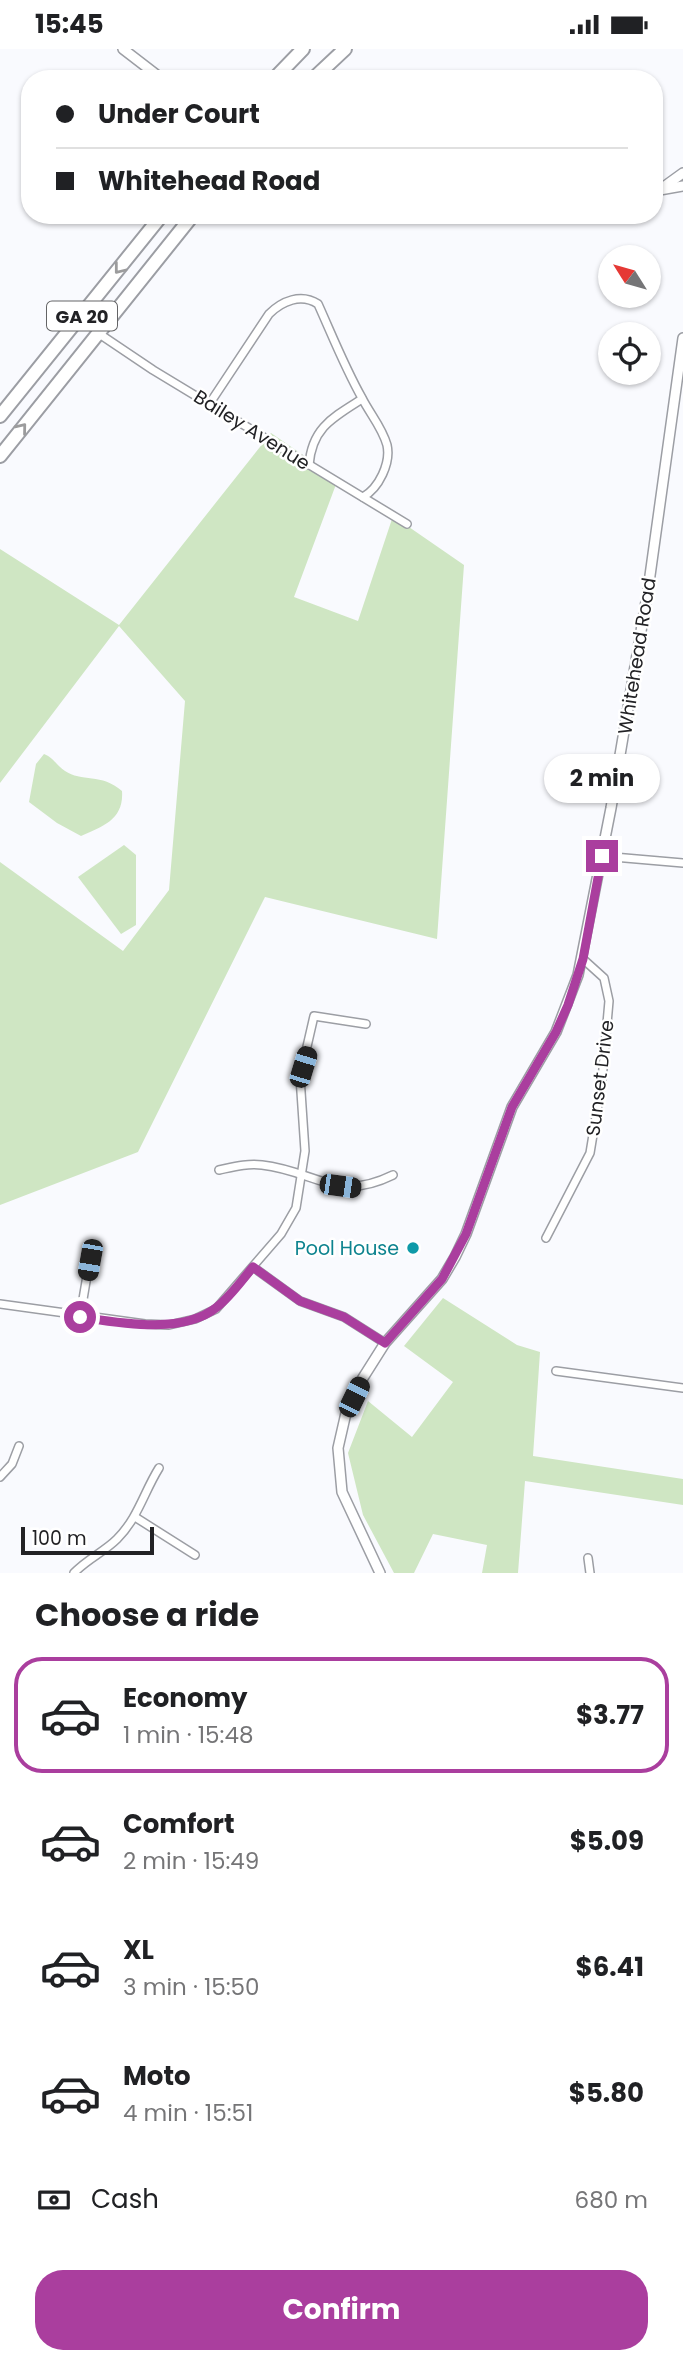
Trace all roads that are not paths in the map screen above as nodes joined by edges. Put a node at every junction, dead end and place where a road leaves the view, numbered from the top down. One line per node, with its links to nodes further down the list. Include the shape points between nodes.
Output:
1 (123, 49): 4 (street)
2 (303, 49): 5 (highway)
3 (345, 49): 6 (highway)
4 (150, 70)
5 (283, 70)
6 (323, 70)
7 (683, 173): 8 (street)
8 (663, 186)
9 (683, 186): 10 (street)
10 (663, 189)
11 (155, 224): 17 (highway, GA 20, one-way to 17)
12 (186, 224): 13 (highway, GA 20)
13 (98, 333): 16 (street, Bailey Avenue); 18 (highway, GA 20, one-way to 13)
14 (683, 338): 22 (street, Whitehead Road, via 648,590)
15 (362, 399): 16 (street, via 318,304 310,299 280,303 269,314); 19 (street, via 329,420 311,446); 20 (street, via 378,421 387,446 383,472 372,492)
16 (210, 403): 19 (street, Bailey Avenue)
17 (0, 416)
18 (0, 456)
19 (309, 465): 20 (street, Bailey Avenue)
20 (363, 497): 21 (street, Bailey Avenue)
21 (407, 524)
22 (602, 856): 23 (street); 24 (street, Whitehead Road)
23 (683, 863)
24 (583, 959): 29 (street, Sunset Drive, via 604,978 609,1001 602,1080 590,1153); 34 (street, Whitehead Road, via 556,1032 512,1107 455,1257 442,1279)
25 (366, 1024): 27 (street, via 314,1016 300,1077)
26 (219, 1170): 27 (street, via 263,1165)
27 (302, 1174): 28 (street, via 357,1188); 31 (street, via 296,1208)
28 (393, 1175)
29 (546, 1238)
30 (92, 1246): 33 (street)
31 (253, 1267): 33 (street, via 216,1308 195,1319 169,1325); 34 (street, via 300,1301 344,1317)
32 (0, 1304): 33 (street)
33 (80, 1317)
34 (385, 1343): 44 (street, Whitehead Road, via 346,1413 338,1448 342,1492)
35 (556, 1371): 36 (street)
36 (683, 1388)
37 (19, 1446): 39 (street)
38 (159, 1468): 40 (street)
39 (0, 1477)
40 (135, 1517): 41 (street); 43 (street, via 117,1540)
41 (195, 1555)
42 (589, 1559): 45 (street)
43 (75, 1573)
44 (380, 1573)
45 (590, 1573)

